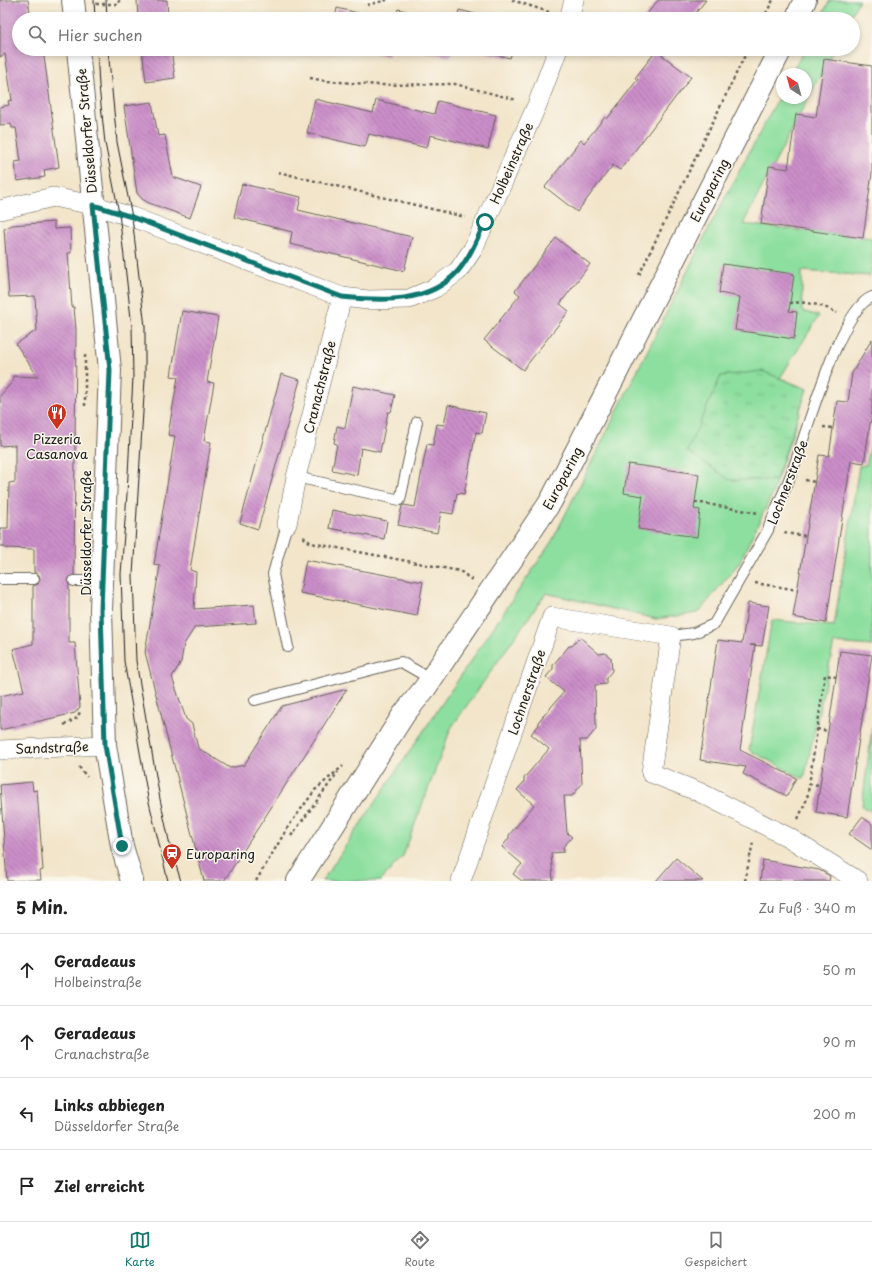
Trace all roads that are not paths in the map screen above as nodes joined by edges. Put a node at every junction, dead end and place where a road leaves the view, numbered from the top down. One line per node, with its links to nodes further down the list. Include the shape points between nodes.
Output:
1 (73, 0): 4 (main road)
2 (574, 0): 5 (street)
3 (805, 0): 6 (main road)
4 (74, 12)
5 (571, 12)
6 (799, 12)
7 (79, 56): 10 (main road, Düsseldorfer Straße)
8 (555, 56): 12 (street, Holbeinstraße, via 537,105 473,249 458,271 435,288 409,299 368,300)
9 (776, 56): 23 (main road, Europaring, via 551,501)
10 (93, 205): 11 (street, via 53,196); 12 (street, via 132,217); 25 (main road, Düsseldorfer Straße, via 110,370 101,610)
11 (0, 210)
12 (342, 297): 15 (street, Cranachstraße)
13 (872, 297): 21 (lane, Lochnerstraße, via 859,306 832,355 790,478 768,530 714,624 694,633)
14 (416, 422): 15 (lane, via 400,500)
15 (296, 477): 16 (street, Cranachstraße)
16 (287, 524): 22 (lane, via 273,574)
17 (34, 579): 18 (lane)
18 (0, 580)
19 (74, 581): 20 (lane)
20 (85, 581)
21 (671, 636): 29 (street, Lochnerstraße, via 552,617); 30 (street, via 652,773 699,792 788,837)
22 (288, 647)
23 (431, 679): 24 (lane, via 401,662); 28 (main road, Europaring, via 404,714)
24 (255, 700)
25 (105, 745): 26 (street, Sandstraße); 27 (main road, Düsseldorfer Straße, via 122,846)
26 (0, 750)
27 (132, 881)
28 (298, 881)
29 (461, 881)
30 (858, 881)

